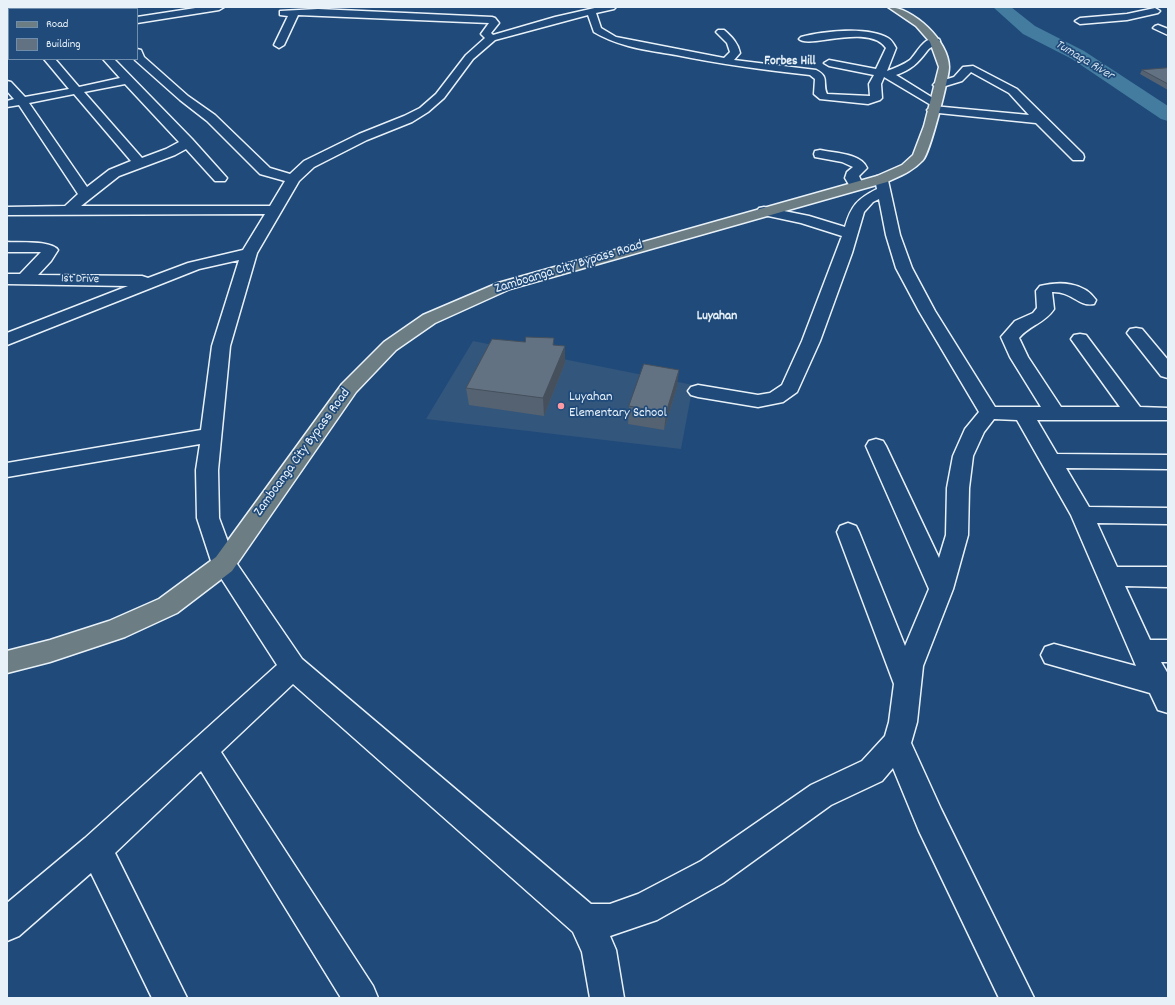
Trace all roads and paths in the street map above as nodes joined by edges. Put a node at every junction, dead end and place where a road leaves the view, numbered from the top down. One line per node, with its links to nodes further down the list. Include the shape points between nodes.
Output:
1 (11, 7): 7 (street)
2 (219, 7): 14 (street)
3 (423, 7): 13 (street)
4 (611, 7): 9 (street)
5 (893, 7): 21 (main road, Zamboanga City Bypass Road, via 919,24)
6 (1128, 7): 8 (street, via 1141,11)
7 (7, 8)
8 (1161, 9): 15 (street, via 1127,17)
9 (591, 11): 12 (street); 28 (street, via 597,30 613,39)
10 (294, 12): 11 (street); 13 (street, via 333,16); 22 (street)
11 (284, 13)
12 (557, 13): 19 (street)
13 (417, 17): 19 (street, via 494,20 486,34)
14 (138, 20)
15 (1080, 20)
16 (1158, 28): 18 (street)
17 (721, 32): 28 (street, via 735,48 735,53)
18 (1168, 32)
19 (492, 38): 46 (street, via 483,43 462,66 439,98 424,110 309,164)
20 (804, 39): 24 (street, via 834,34 860,34 887,42 890,45)
21 (935, 40): 30 (street, via 923,48 912,64 902,70); 33 (main road, Zamboanga City Bypass Road, via 944,67)
22 (279, 45)
23 (871, 47): 24 (street)
24 (889, 50): 30 (street)
25 (138, 55): 46 (street, via 184,98 211,118 262,168)
26 (50, 60): 34 (street)
27 (109, 60): 31 (street)
28 (726, 62): 30 (street, via 812,72 820,79 822,96 862,101 876,98 875,84)
29 (828, 63): 30 (street)
30 (883, 74): 37 (street, via 896,78)
31 (128, 80): 34 (street); 41 (street)
32 (7, 84): 35 (street)
33 (939, 85): 37 (main road, Zamboanga City Bypass Road); 38 (street, via 958,79 967,69 973,69 1012,91)
34 (76, 90): 35 (street); 44 (street)
35 (22, 101): 36 (street); 49 (street)
36 (7, 104)
37 (934, 107): 39 (street); 48 (main road, Zamboanga City Bypass Road, via 919,157)
38 (1030, 110): 39 (street); 40 (street)
39 (1007, 117): 40 (street)
40 (1040, 120): 43 (street)
41 (188, 142): 44 (street, via 175,151); 45 (street)
42 (820, 154): 47 (street, via 846,159 859,165 860,168 852,175)
43 (1078, 157)
44 (140, 163): 49 (street, via 114,173)
45 (220, 178)
46 (293, 179): 51 (street)
47 (856, 184): 48 (main road, Zamboanga City Bypass Road); 53 (main road, Zamboanga City Bypass Road)
48 (883, 185): 54 (street, via 857,212); 68 (street, via 893,235 904,268)
49 (86, 196): 52 (street)
50 (7, 210): 52 (street)
51 (274, 210): 52 (street); 56 (street)
52 (68, 211)
53 (764, 211): 54 (street, via 804,219); 81 (main road, Zamboanga City Bypass Road, via 504,286 429,318 390,346 349,388)
54 (850, 234): 67 (street, via 811,341 790,388 776,398 758,400)
55 (7, 247): 58 (street, via 50,250)
56 (249, 253): 59 (street, via 194,266); 73 (street, via 221,346)
57 (7, 279): 58 (street, 1st Drive)
58 (25, 279): 59 (street, 1st Drive)
59 (152, 282): 62 (street)
60 (1088, 300): 69 (street, via 1076,291 1066,288 1046,289 1046,309 1039,317 1021,325 1010,337 1019,357)
61 (7, 326): 62 (street)
62 (36, 327): 65 (street)
63 (1136, 333): 66 (street)
64 (1080, 339): 71 (street)
65 (7, 340)
66 (1168, 372)
67 (698, 392)
68 (989, 413): 70 (street); 84 (street, via 975,429 963,456 958,488 957,535)
69 (1055, 413): 70 (street); 71 (street)
70 (1024, 414): 75 (street)
71 (1135, 414): 72 (street)
72 (1168, 414)
73 (211, 435): 77 (street); 81 (street, via 207,470 208,518)
74 (876, 446): 84 (street)
75 (1051, 461): 76 (street); 78 (street)
76 (1168, 462)
77 (7, 470)
78 (1082, 515): 79 (street); 82 (street)
79 (1168, 516)
80 (848, 532): 90 (street)
81 (224, 564): 88 (main road, Zamboanga City Bypass Road, via 168,606 116,629); 89 (street)
82 (1109, 576): 83 (street); 85 (street)
83 (1168, 577)
84 (941, 589): 90 (street, via 916,650)
85 (1142, 651): 86 (street); 91 (street)
86 (1168, 651)
87 (1054, 655): 91 (street)
88 (7, 662)
89 (293, 667): 93 (street); 95 (street)
90 (907, 683): 92 (street, via 903,722)
91 (1163, 692)
92 (897, 743): 95 (street, via 872,771 821,796 712,872 645,908 610,920); 100 (street, via 930,820)
93 (203, 749): 94 (street); 98 (street)
94 (96, 849): 96 (street); 97 (street)
95 (585, 920): 99 (street, via 599,950)
96 (7, 924)
97 (170, 998)
98 (361, 998)
99 (607, 998)
100 (1018, 998)

